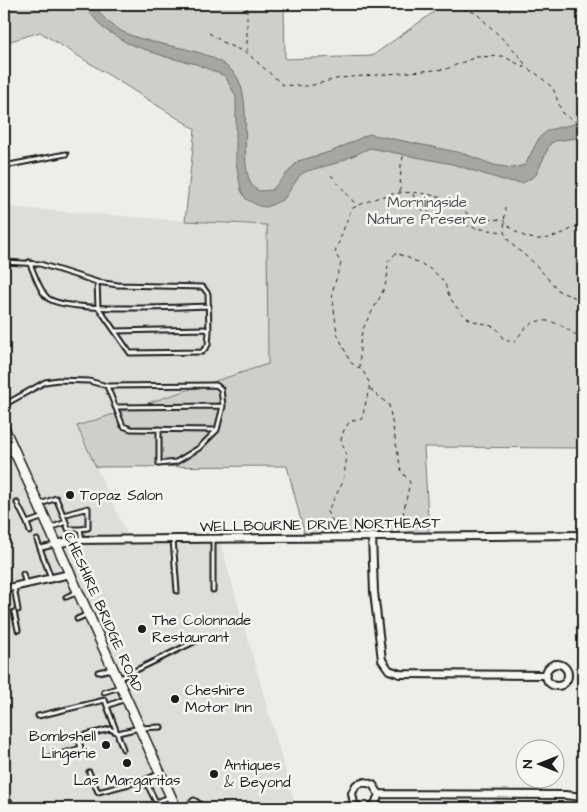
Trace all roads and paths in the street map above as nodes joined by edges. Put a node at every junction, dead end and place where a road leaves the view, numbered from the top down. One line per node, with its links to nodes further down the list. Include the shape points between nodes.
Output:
1 (248, 4): 4 (path)
2 (448, 4): 5 (path, via 476,13 517,53)
3 (209, 33): 4 (path)
4 (247, 53): 5 (path, via 283,85 300,86 340,78 446,69 476,57 503,56)
5 (528, 69): 6 (path, via 553,88 562,113)
6 (583, 127)
7 (66, 154): 9 (lane)
8 (404, 154): 11 (path)
9 (4, 166)
10 (331, 175): 13 (path)
11 (400, 193): 12 (path); 13 (path, via 388,193)
12 (413, 193): 15 (path, via 453,202 476,218); 17 (path, via 417,205 424,211 475,228)
13 (357, 206): 27 (path, via 351,209 335,254 341,263 332,293 337,333 343,351 350,362)
14 (505, 207): 15 (path)
15 (502, 220): 16 (path, via 519,235 541,240); 17 (path)
16 (583, 222)
17 (504, 232): 21 (path, via 510,243 533,262 560,292)
18 (4, 262): 19 (lane)
19 (28, 262): 20 (lane); 23 (lane, via 47,298 62,305)
20 (98, 282): 22 (lane, via 203,287 208,294); 23 (lane)
21 (583, 300)
22 (209, 306): 23 (lane); 24 (lane)
23 (98, 307): 25 (lane)
24 (209, 331): 25 (lane); 25 (lane, via 208,345 202,352 130,353)
25 (116, 332)
26 (583, 341): 27 (path, via 551,320 533,322 522,330 515,342 502,340 502,335 491,324 474,322 465,316 453,303 445,282 439,276 414,260 396,254 387,263 386,284 361,334)
27 (360, 368): 29 (path, via 370,384)
28 (107, 386): 30 (lane, via 89,381 45,382); 31 (lane, via 216,385 221,389); 32 (lane)
29 (369, 389): 47 (path, via 389,405 401,471 410,482 400,528); 49 (path, via 362,419 350,421 344,430 341,440 347,456 343,482 327,512 335,525 354,532)
30 (4, 405)
31 (223, 406): 32 (lane); 35 (lane)
32 (115, 407): 34 (lane, via 123,426)
33 (4, 428): 37 (main road, CHESHIRE BRIDGE ROAD)
34 (159, 429): 35 (lane); 35 (lane, via 159,464 176,462 199,448)
35 (217, 430)
36 (4, 453): 37 (lane)
37 (16, 454): 39 (main road, CHESHIRE BRIDGE ROAD)
38 (17, 502): 42 (lane)
39 (39, 505): 40 (lane, via 56,498); 41 (main road, CHESHIRE BRIDGE ROAD)
40 (63, 515): 43 (lane); 45 (lane, via 88,508 88,528)
41 (44, 516): 42 (lane); 44 (main road, CHESHIRE BRIDGE ROAD)
42 (26, 522): 46 (lane)
43 (66, 522): 44 (lane); 45 (lane, via 68,529)
44 (50, 528): 55 (main road, CHESHIRE BRIDGE ROAD)
45 (80, 529): 54 (lane)
46 (30, 532)
47 (394, 532)
48 (583, 535): 50 (street, WELLBOURNE DRIVE NORTHEAST)
49 (354, 536): 50 (street, WELLBOURNE DRIVE NORTHEAST); 51 (street, WELLBOURNE DRIVE NORTHEAST)
50 (372, 536): 73 (street, via 376,617 382,660 389,670 400,674)
51 (213, 538): 52 (street, WELLBOURNE DRIVE NORTHEAST); 63 (lane)
52 (173, 539): 54 (street, WELLBOURNE DRIVE NORTHEAST); 64 (lane)
53 (37, 540): 56 (lane)
54 (82, 540): 55 (street, WELLBOURNE DRIVE NORTHEAST)
55 (57, 544): 56 (lane); 58 (main road, CHESHIRE BRIDGE ROAD)
56 (41, 548): 59 (lane)
57 (23, 574): 60 (lane)
58 (70, 574): 59 (street); 65 (main road, CHESHIRE BRIDGE ROAD)
59 (52, 579): 60 (street)
60 (26, 584): 61 (street)
61 (14, 587): 62 (street); 69 (lane)
62 (4, 589)
63 (213, 590)
64 (177, 591)
65 (78, 592): 66 (lane); 67 (main road, CHESHIRE BRIDGE ROAD)
66 (66, 597)
67 (88, 614): 68 (lane); 71 (main road, CHESHIRE BRIDGE ROAD, via 102,657)
68 (77, 619)
69 (18, 630)
70 (198, 640): 74 (lane)
71 (113, 669): 72 (lane); 74 (main road, CHESHIRE BRIDGE ROAD)
72 (98, 672)
73 (547, 675)
74 (119, 683): 75 (lane); 76 (main road, CHESHIRE BRIDGE ROAD)
75 (104, 692)
76 (126, 699): 77 (lane); 80 (main road, CHESHIRE BRIDGE ROAD)
77 (107, 706): 78 (lane, via 105,700); 81 (lane)
78 (38, 716)
79 (161, 727): 80 (lane)
80 (139, 728): 81 (lane); 85 (main road, CHESHIRE BRIDGE ROAD)
81 (118, 733): 82 (lane); 83 (lane, via 110,729 78,737 81,748)
82 (123, 748)
83 (49, 757)
84 (89, 772): 86 (lane, via 98,792)
85 (160, 773): 86 (lane); 88 (main road, CHESHIRE BRIDGE ROAD)
86 (145, 780): 88 (lane, via 156,802)
87 (379, 794): 89 (street); 95 (street, via 369,783 356,785 352,798); 96 (street, via 375,804)
88 (171, 796): 92 (main road, CHESHIRE BRIDGE ROAD)
89 (583, 797)
90 (10, 802): 91 (lane)
91 (10, 808)
92 (176, 808)
93 (184, 808): 94 (lane, via 194,800)
94 (206, 808)
95 (360, 808)
96 (369, 808)

